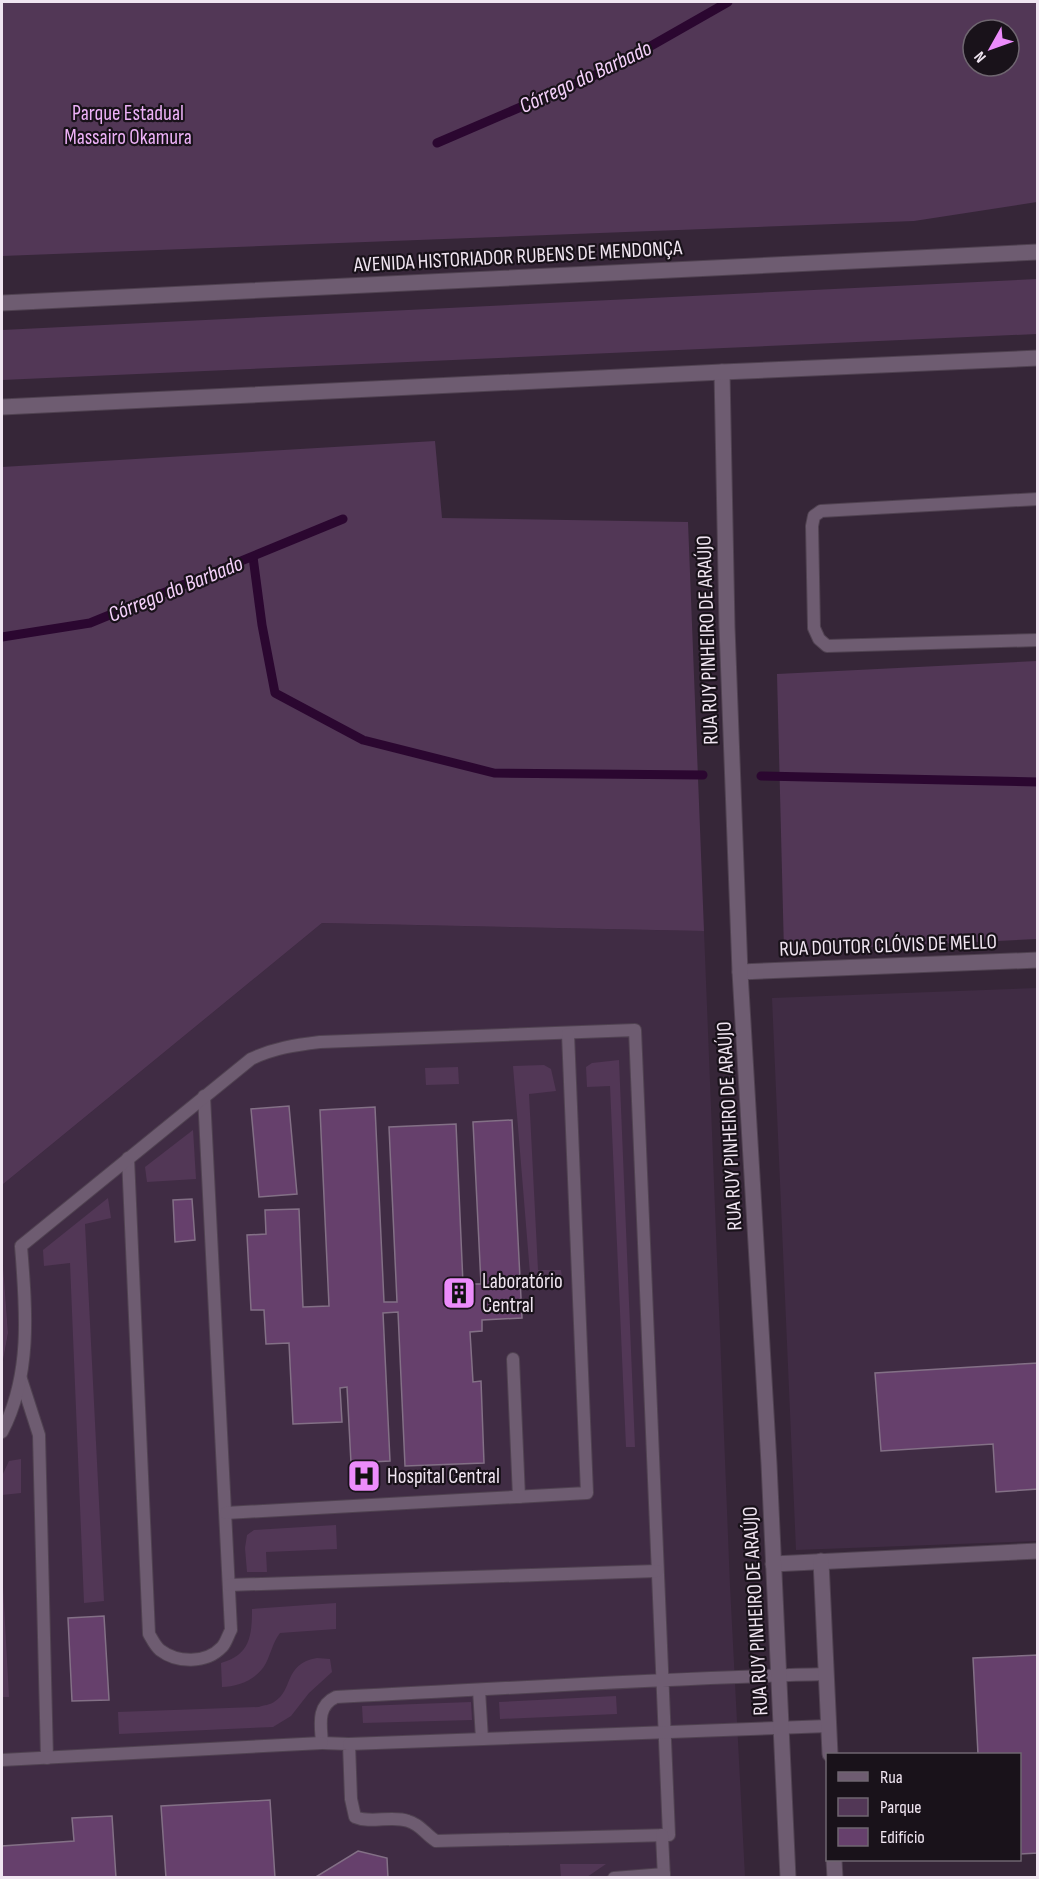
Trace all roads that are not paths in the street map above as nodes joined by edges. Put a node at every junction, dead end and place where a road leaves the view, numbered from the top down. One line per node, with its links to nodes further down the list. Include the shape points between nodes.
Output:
1 (1038, 252): 2 (street, AVENIDA HISTORIADOR RUBENS DE MENDONÇA)
2 (2, 303)
3 (1038, 358): 4 (street)
4 (722, 372): 5 (street); 9 (street, RUA RUY PINHEIRO DE ARAÚJO)
5 (2, 407)
6 (1038, 499): 7 (lane, via 821,511 814,516 812,526 814,628 827,646)
7 (1038, 640)
8 (1038, 960): 9 (street, RUA DOUTOR CLÓVIS DE MELLO)
9 (740, 972): 20 (street, RUA RUY PINHEIRO DE ARAÚJO)
10 (568, 1034): 11 (lane, via 289,1045 251,1059); 16 (lane, via 587,1493); 21 (lane, via 635,1030)
11 (204, 1096): 12 (lane); 17 (lane)
12 (128, 1158): 14 (lane, via 21,1246 26,1331); 22 (lane, via 148,1634 158,1648 175,1659 191,1660 222,1647 231,1630)
13 (513, 1359): 16 (lane)
14 (20, 1378): 15 (lane); 34 (lane, via 39,1435)
15 (2, 1432)
16 (519, 1497): 17 (lane)
17 (226, 1513): 22 (lane)
18 (1038, 1551): 19 (street)
19 (821, 1561): 20 (street); 23 (street)
20 (773, 1564): 24 (street, RUA RUY PINHEIRO DE ARAÚJO)
21 (657, 1571): 22 (lane); 25 (lane)
22 (229, 1585)
23 (826, 1674): 24 (lane); 27 (street)
24 (779, 1675): 25 (lane); 28 (street, RUA RUY PINHEIRO DE ARAÚJO)
25 (661, 1681): 26 (lane); 29 (lane)
26 (479, 1690): 30 (lane); 31 (lane, via 336,1697 322,1710)
27 (828, 1726): 28 (lane); 33 (street)
28 (781, 1728): 29 (lane); 40 (street, RUA RUY PINHEIRO DE ARAÚJO)
29 (664, 1733): 30 (lane); 36 (lane, via 669,1835)
30 (482, 1739): 32 (lane)
31 (322, 1743): 32 (lane); 34 (lane)
32 (349, 1744): 36 (lane, via 352,1808 358,1819 406,1820 441,1841)
33 (830, 1753)
34 (47, 1758): 35 (lane)
35 (2, 1761)
36 (662, 1835): 38 (lane)
37 (834, 1861): 41 (street)
38 (664, 1876): 39 (lane)
39 (614, 1878)
40 (788, 1878)
41 (835, 1878)

